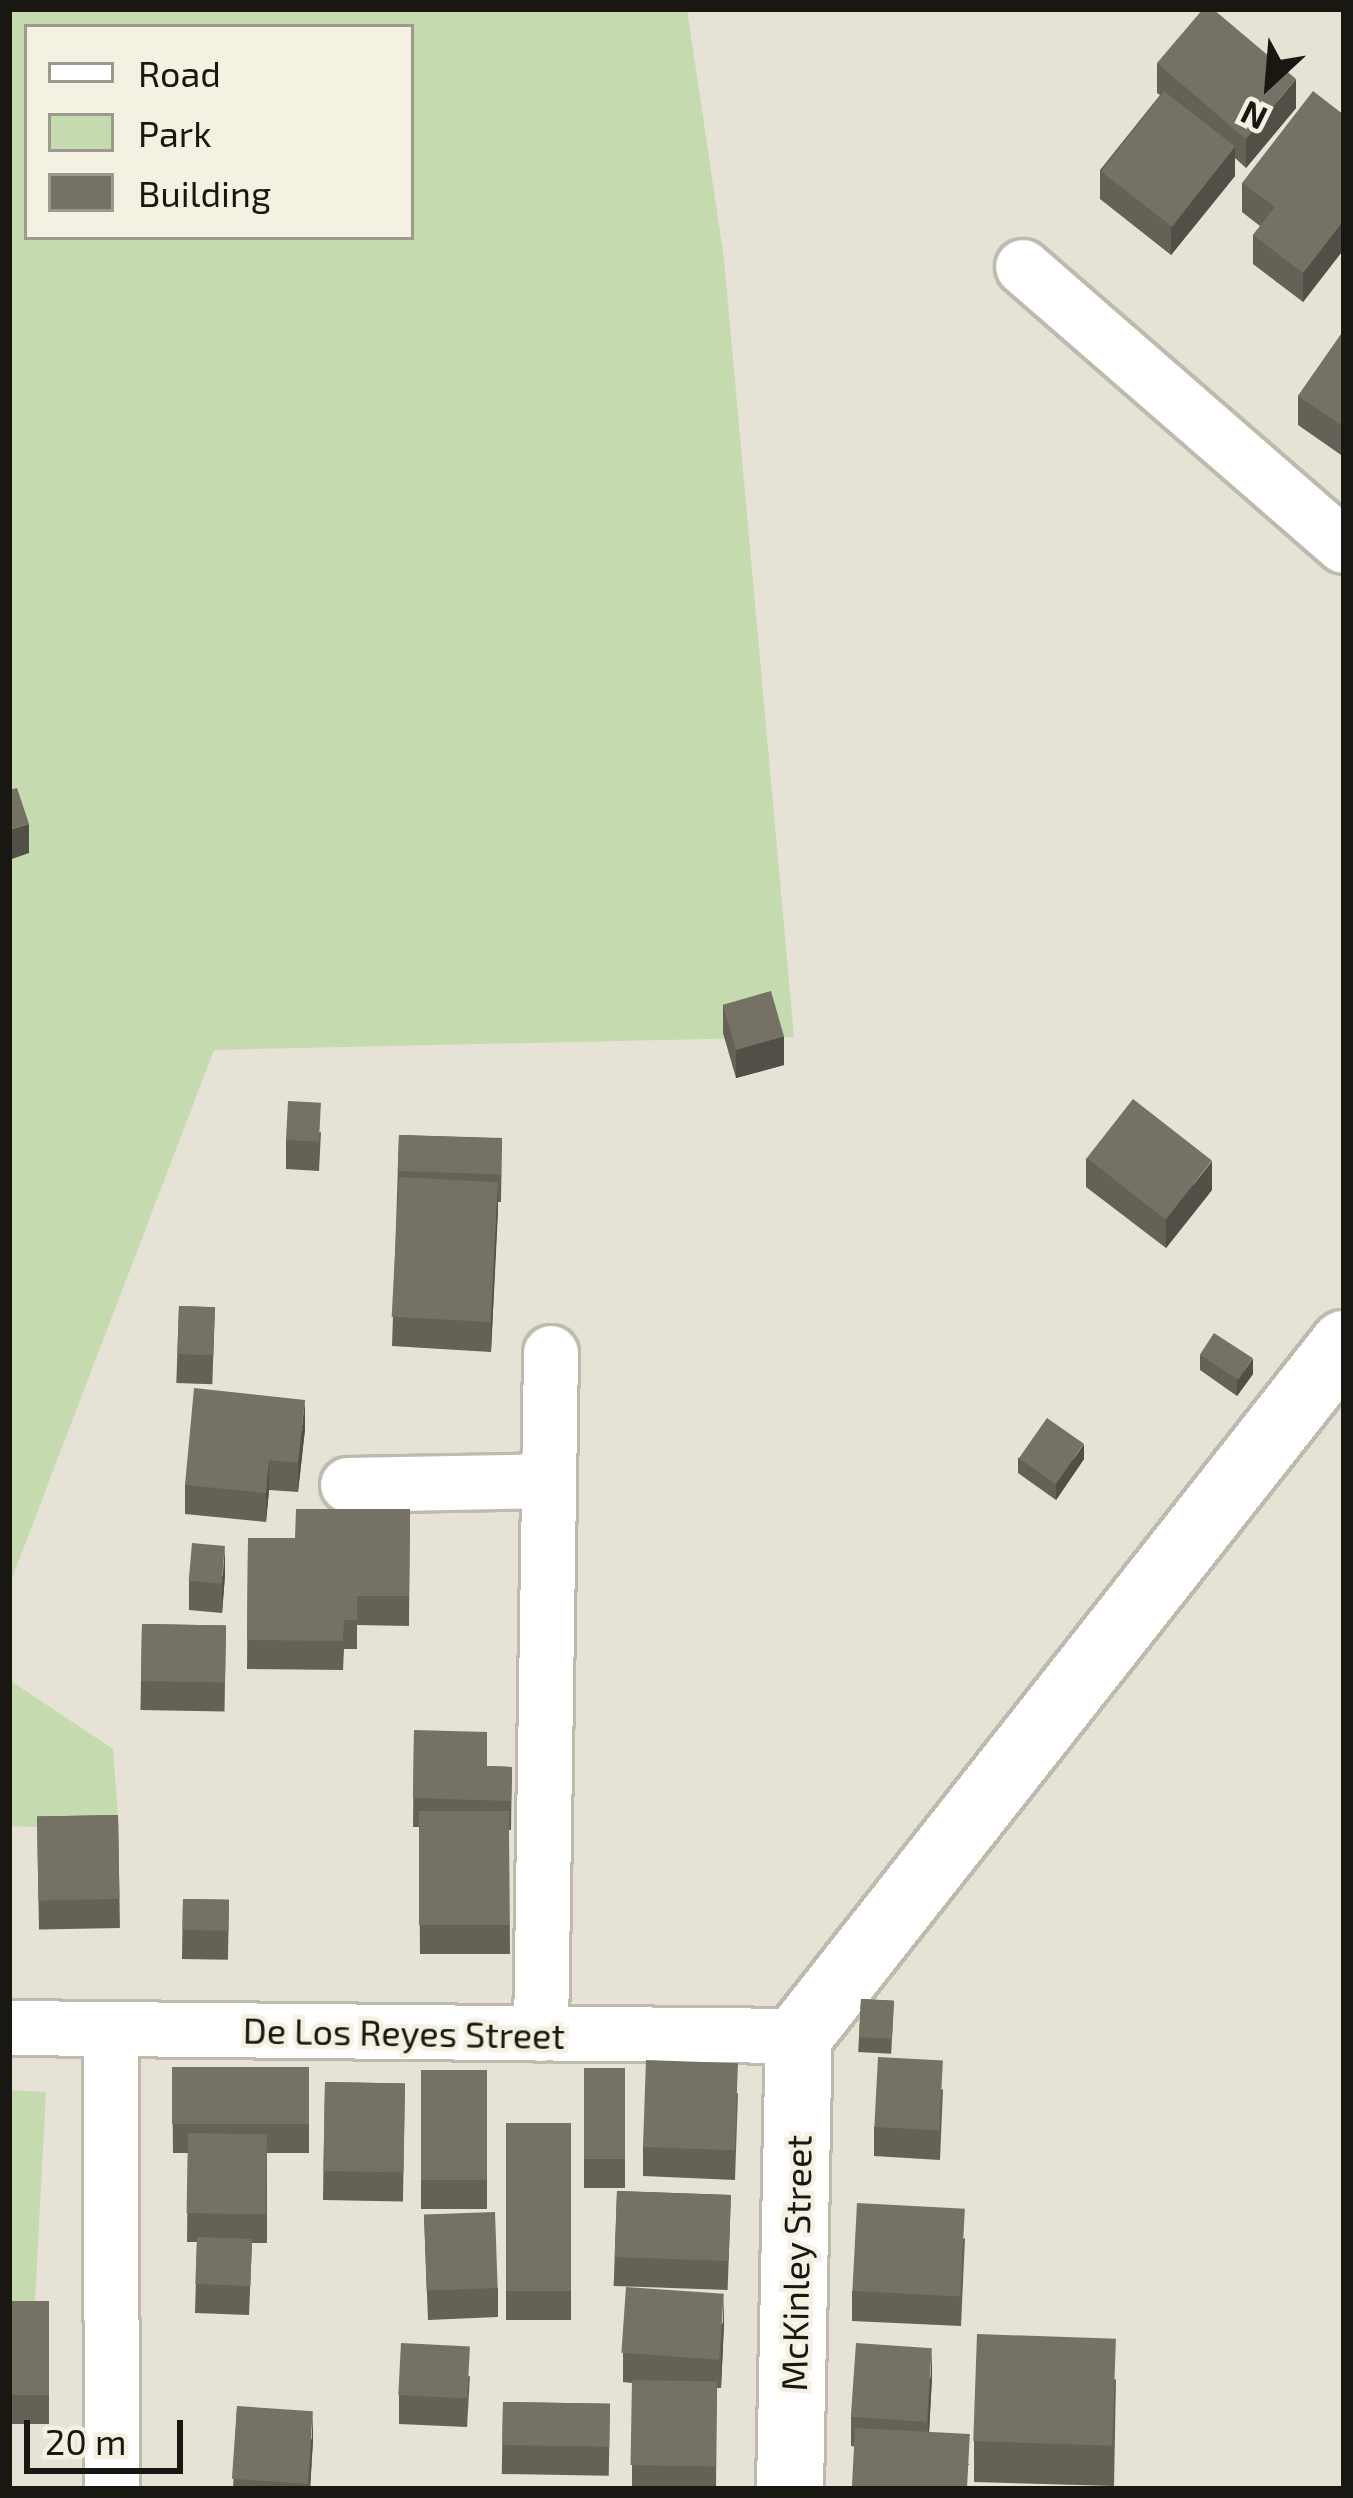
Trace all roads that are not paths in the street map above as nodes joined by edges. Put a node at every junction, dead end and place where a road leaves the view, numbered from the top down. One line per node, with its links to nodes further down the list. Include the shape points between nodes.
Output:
1 (1023, 267): 2 (street)
2 (1344, 546)
3 (1344, 1344): 10 (street)
4 (551, 1353): 5 (street)
5 (549, 1481): 6 (street); 9 (street)
6 (348, 1485)
7 (9, 2028): 8 (street, De Los Reyes Street)
8 (111, 2029): 9 (street, De Los Reyes Street); 11 (street)
9 (541, 2034): 10 (street, De Los Reyes Street)
10 (799, 2036): 12 (street, McKinley Street)
11 (112, 2489)
12 (790, 2489)

